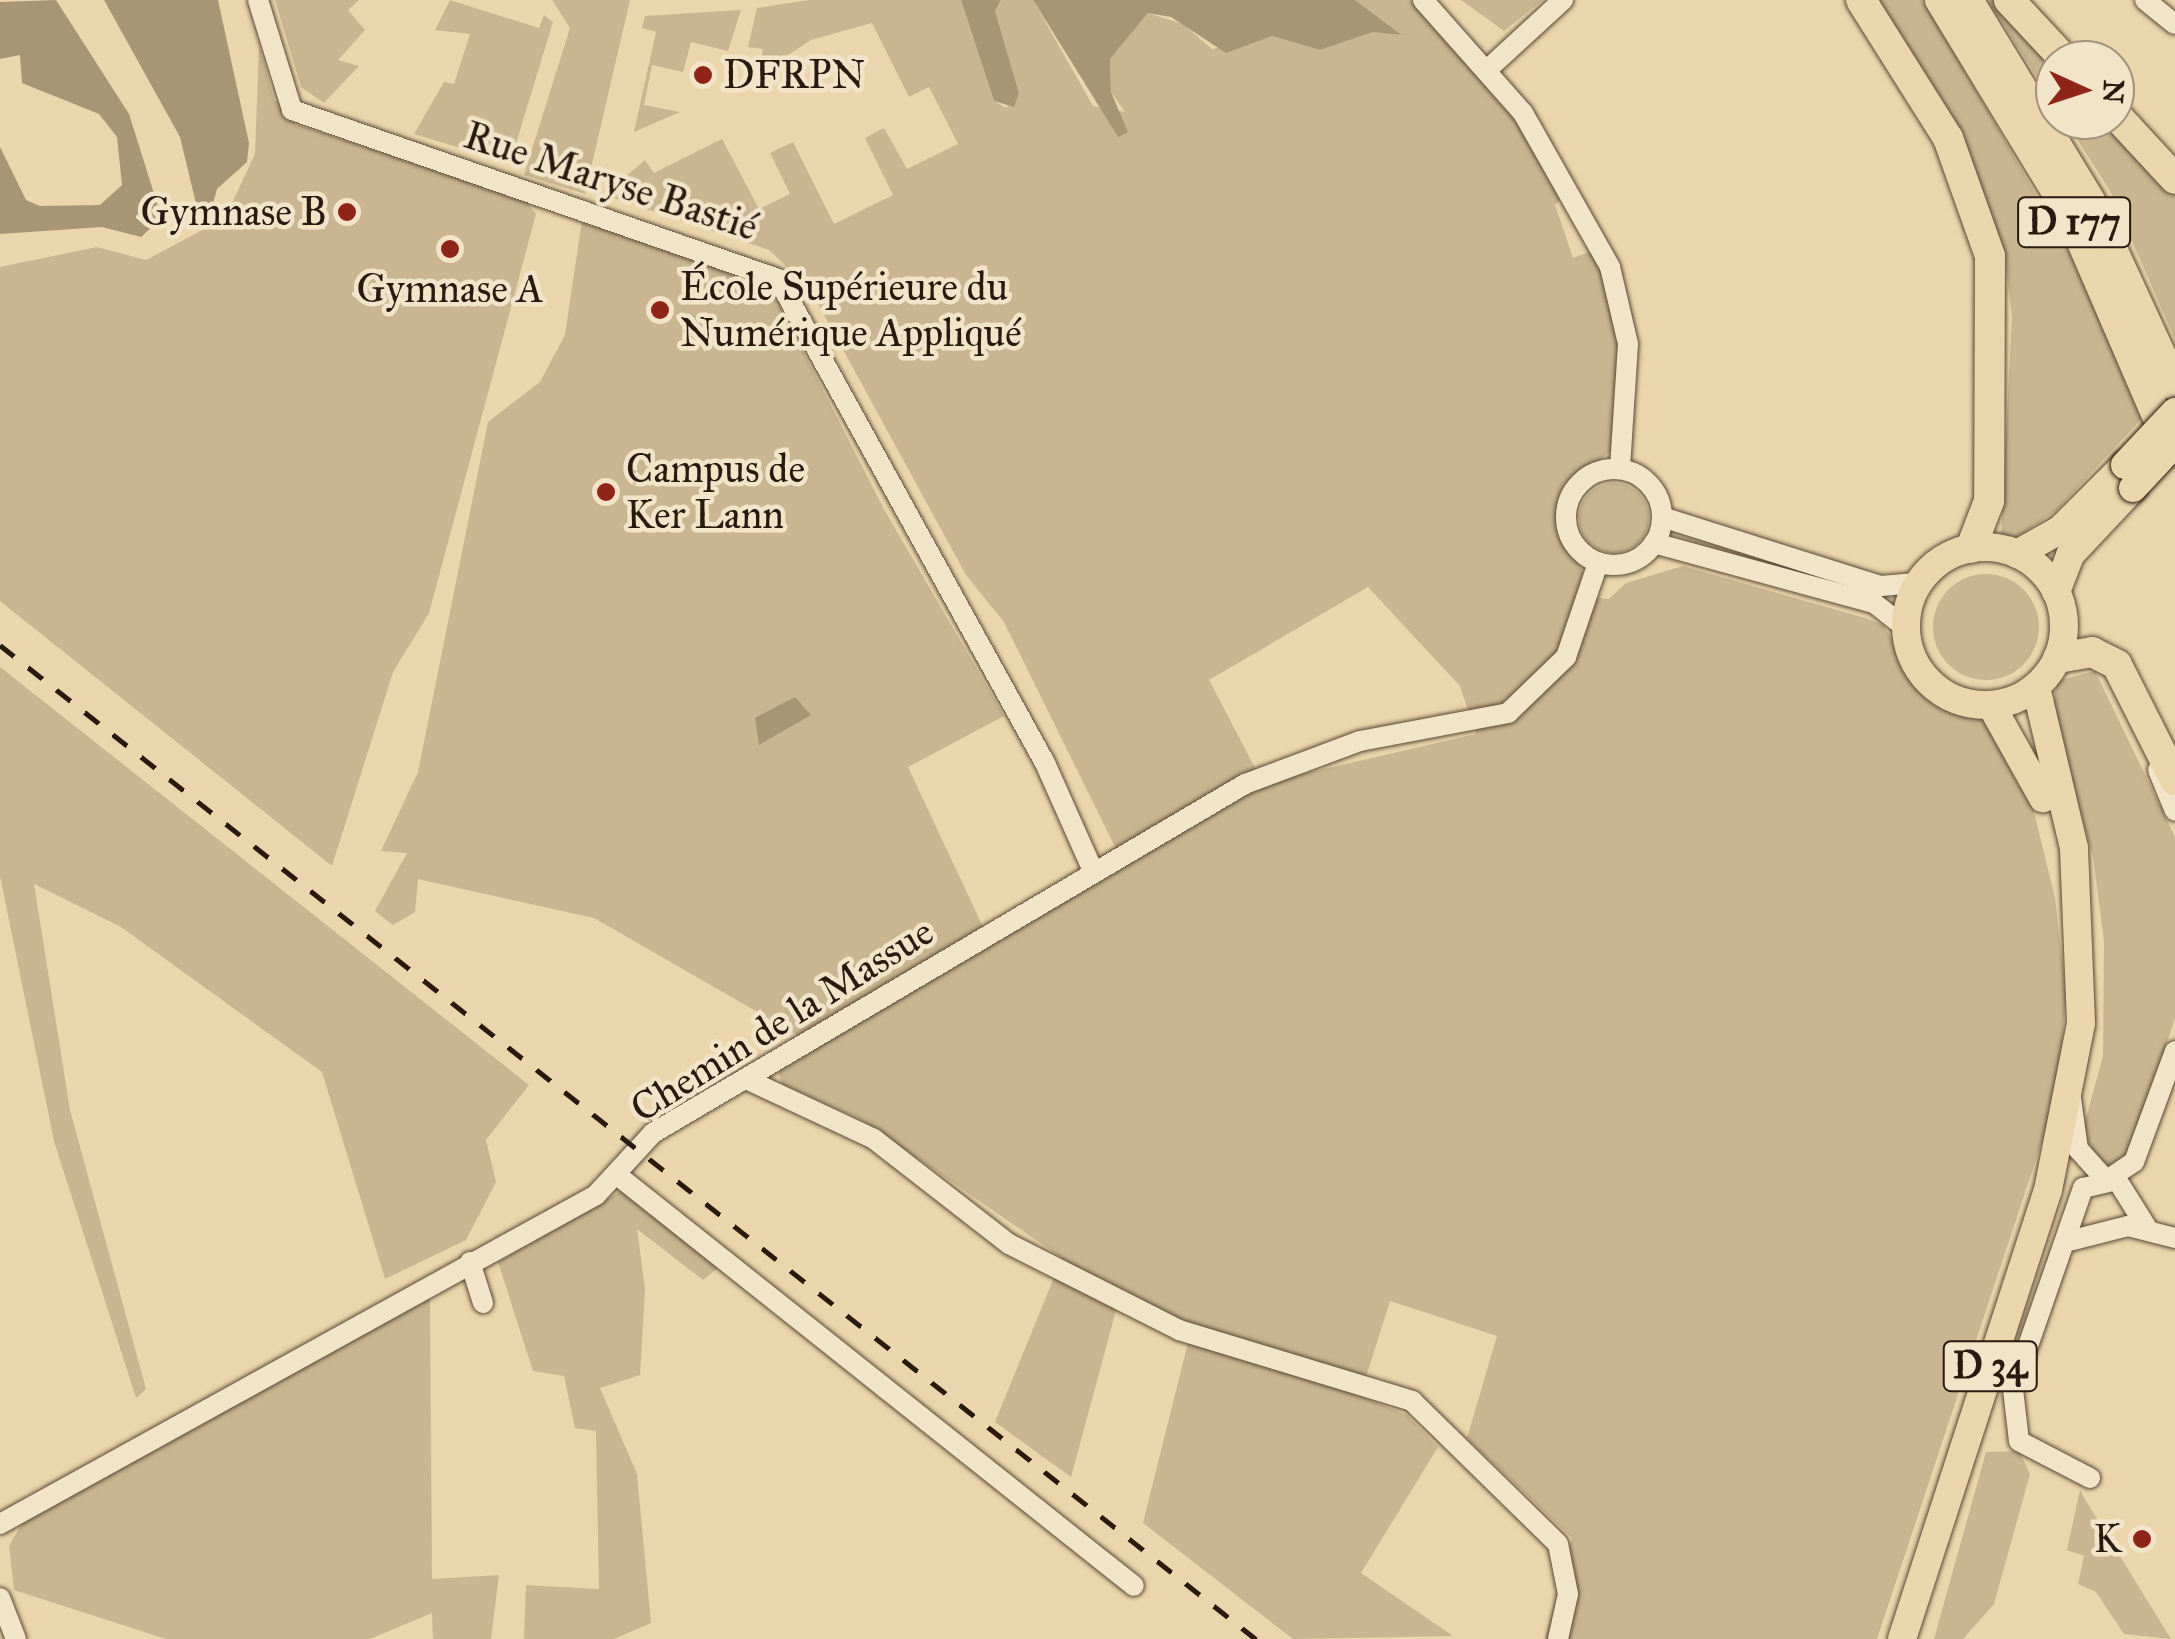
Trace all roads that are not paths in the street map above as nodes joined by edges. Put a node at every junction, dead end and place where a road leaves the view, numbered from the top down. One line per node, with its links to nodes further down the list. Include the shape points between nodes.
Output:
1 (258, 0): 34 (street, Rue Maryse Bastié, via 292,110 778,279 1045,763)
2 (1423, 0): 11 (street)
3 (1564, 0): 11 (street)
4 (1861, 0): 22 (highway, via 1948,138 1990,256 1989,501)
5 (1940, 0): 17 (highway, D 177, via 2070,214)
6 (1968, 0): 14 (highway, D 177, via 2090,201)
7 (2009, 0): 10 (highway)
8 (2145, 0): 9 (street)
9 (2175, 24)
10 (2046, 40)
11 (1488, 69): 18 (street, via 1560,172 1610,267 1628,344)
12 (2135, 136): 13 (highway)
13 (2175, 179)
14 (2175, 386)
15 (2175, 412): 19 (main road, bridge)
16 (2175, 443): 19 (main road, bridge)
17 (2175, 460)
18 (1620, 469): 20 (street, via 1653,489); 24 (street, via 1580,482 1565,512 1573,543)
19 (2129, 476): 23 (main road); 26 (main road, via 2070,555)
20 (1662, 517): 21 (street); 25 (street, via 1882,586)
21 (1654, 543): 24 (street, via 1634,561); 27 (street, via 1874,603)
22 (1971, 548): 23 (main road); 25 (main road)
23 (2017, 554): 26 (main road)
24 (1598, 563): 34 (street, Chemin de la Massue, via 1566,657 1508,714 1308,758)
25 (1920, 583): 27 (main road)
26 (2056, 592): 28 (main road, via 2064,625)
27 (1906, 629): 31 (main road, via 1932,685)
28 (2058, 658): 29 (main road); 30 (highway, via 2103,655)
29 (2036, 687): 31 (main road); 35 (main road, D 34, via 2074,848)
30 (2135, 702): 32 (highway); 33 (street)
31 (1991, 705): 35 (main road, D 34, via 2042,794)
32 (2175, 780)
33 (2175, 810)
34 (1093, 870): 37 (street, Chemin de la Massue)
35 (2077, 912): 38 (main road, D 34, via 2081,1023)
36 (2175, 1050): 40 (street, via 2134,1162)
37 (746, 1079): 39 (street, Chemin de la Massue, via 653,1133); 53 (street, via 874,1139 1009,1244 1179,1330 1412,1400 1558,1544 1568,1594)
38 (2070, 1091): 40 (street, via 2078,1149); 54 (main road, D 34, via 2048,1190)
39 (618, 1176): 46 (street, Chemin de la Massue); 50 (street)
40 (2107, 1178): 41 (street, via 2083,1188); 42 (street, via 2128,1189)
41 (2078, 1211): 43 (street); 45 (street)
42 (2126, 1218): 43 (street); 44 (street)
43 (2093, 1230): 45 (street)
44 (2175, 1238)
45 (2065, 1242): 48 (street, via 2011,1419 2028,1450)
46 (470, 1262): 47 (street); 49 (street, Chemin de la Massue)
47 (483, 1303)
48 (2090, 1478)
49 (0, 1524)
50 (1134, 1586)
51 (0, 1598): 52 (street)
52 (16, 1639)
53 (1558, 1639)
54 (1902, 1639)

